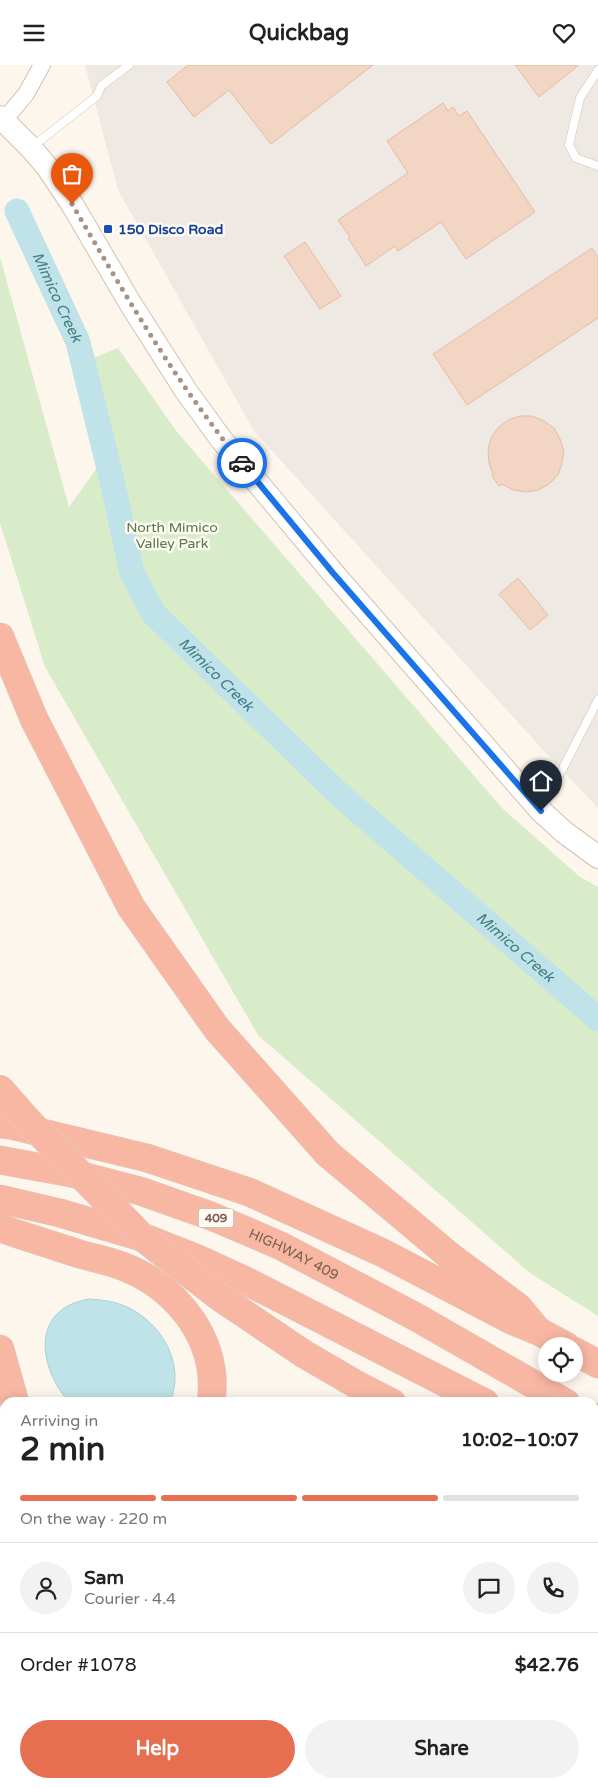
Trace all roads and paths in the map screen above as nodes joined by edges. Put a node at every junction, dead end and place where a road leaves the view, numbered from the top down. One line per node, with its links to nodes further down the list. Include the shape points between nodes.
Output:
1 (42, 65): 4 (street, via 26,94)
2 (129, 65): 5 (lane, via 101,86 97,96)
3 (598, 70): 6 (lane, via 580,98 569,145 576,158)
4 (2, 119): 5 (main road)
5 (30, 148): 9 (main road, via 72,204 146,329 222,439 333,573)
6 (598, 166)
7 (0, 637): 18 (highway, via 34,719 131,907 217,1029 328,1154 451,1257 518,1307)
8 (598, 700): 9 (lane)
9 (541, 811): 10 (main road)
10 (598, 857)
11 (0, 1089): 25 (highway, bridge, via 142,1237 221,1298 304,1354)
12 (0, 1124): 18 (highway, via 147,1158 249,1192 383,1253)
13 (0, 1160): 27 (highway, HIGHWAY 409 / 409, via 71,1173 140,1191 251,1233 416,1317)
14 (0, 1199): 26 (highway, via 146,1238 198,1259)
15 (0, 1228): 17 (highway)
16 (0, 1237): 17 (highway)
17 (33, 1240): 24 (highway, via 127,1267 176,1301 192,1319 206,1347)
18 (538, 1331): 19 (highway)
19 (549, 1337)
20 (0, 1349): 23 (highway)
21 (583, 1356): 22 (highway)
22 (598, 1364)
23 (12, 1397)
24 (212, 1397)
25 (380, 1397)
26 (473, 1397)
27 (556, 1397)

